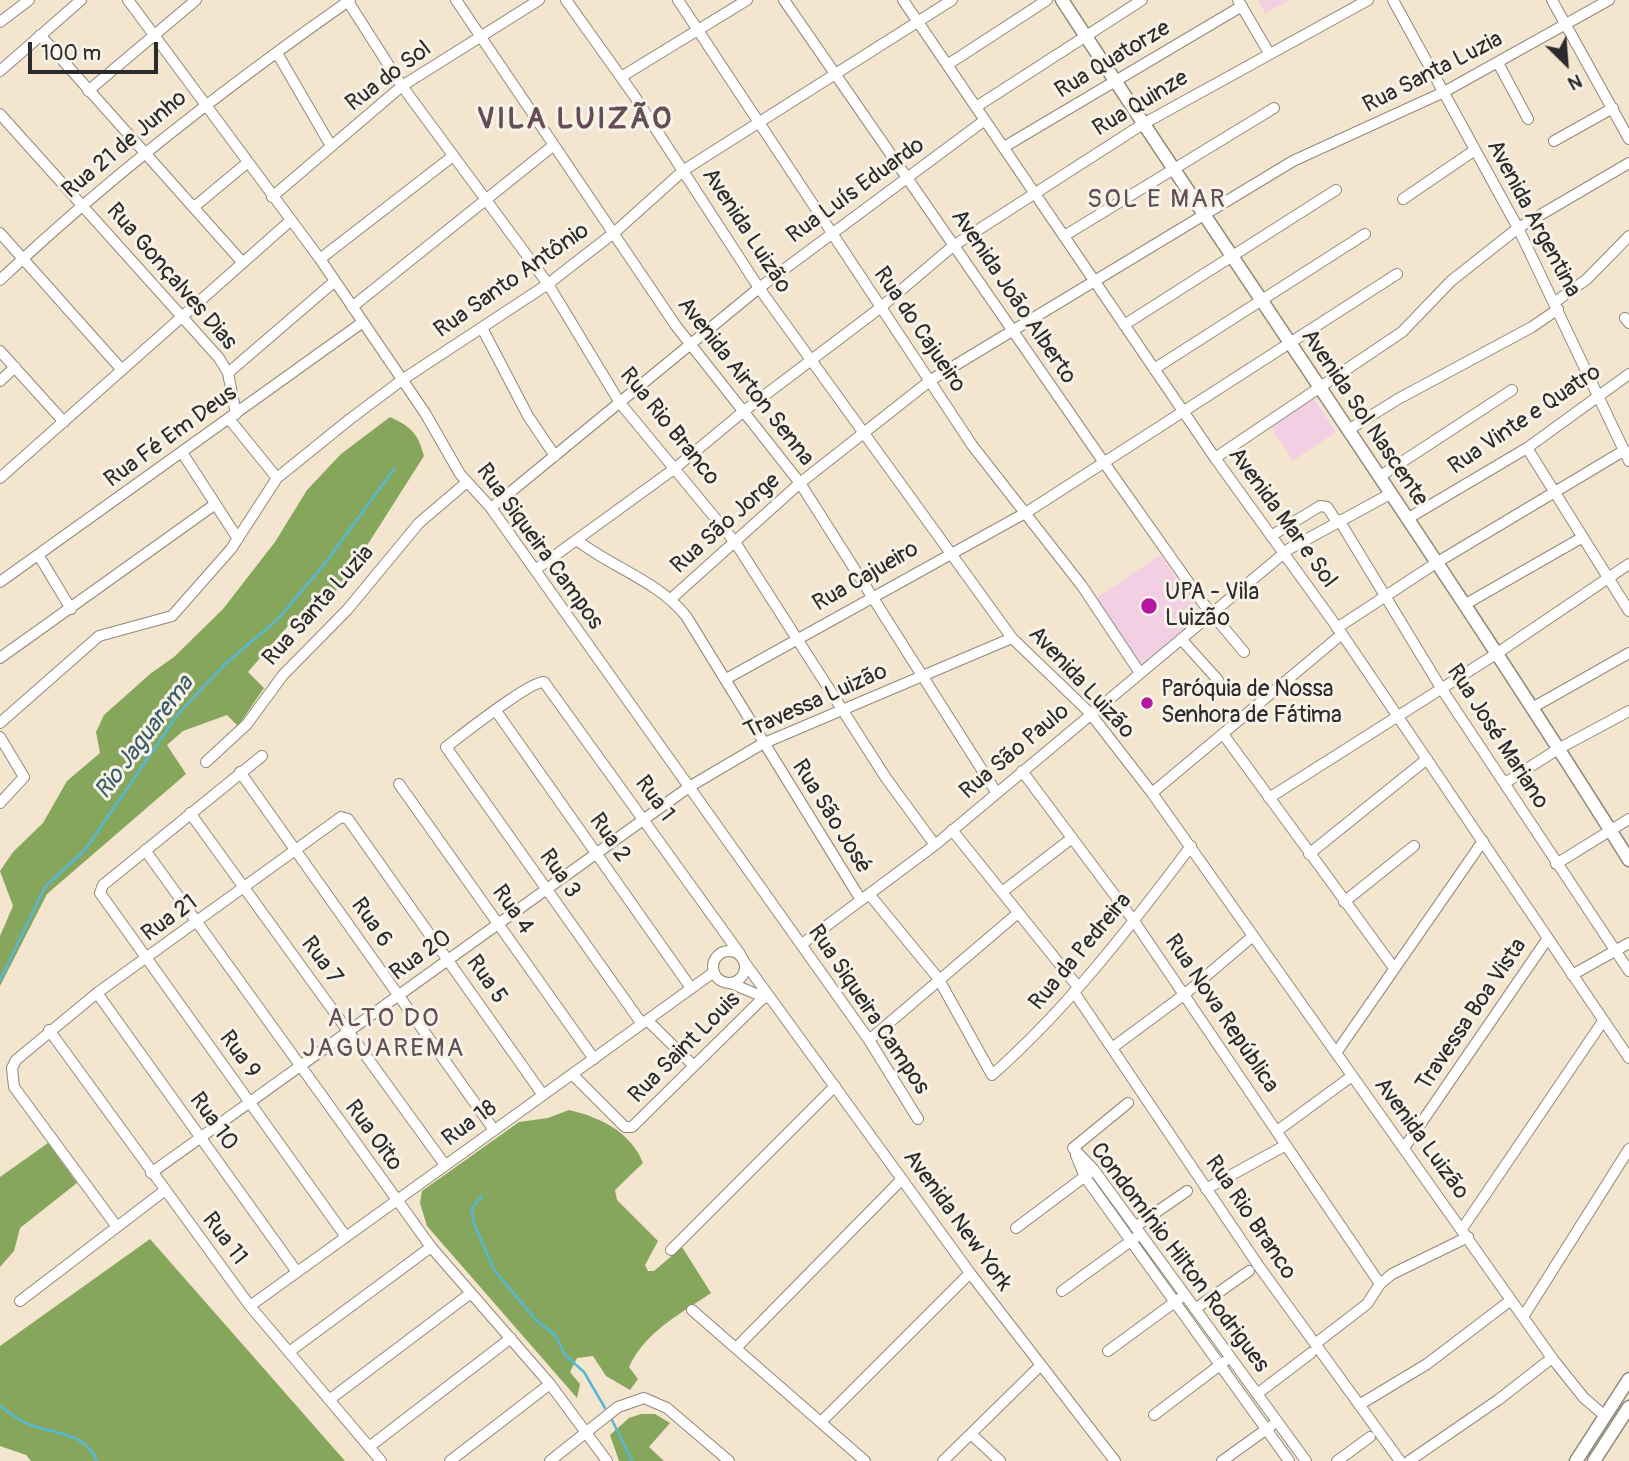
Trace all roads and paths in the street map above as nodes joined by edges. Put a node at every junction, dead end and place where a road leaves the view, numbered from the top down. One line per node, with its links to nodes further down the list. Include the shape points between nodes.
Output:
1 (28, 0): 22 (street)
2 (81, 0): 27 (street)
3 (128, 0): 26 (street, Rua Siqueira Campos)
4 (195, 0): 26 (street)
5 (456, 0): 28 (street, Avenida Airton Senna)
6 (539, 0): 28 (street, Rua do Sol)
7 (566, 0): 36 (street, Avenida Luizão)
8 (678, 0): 25 (street, Rua do Cajueiro)
9 (747, 0): 25 (street)
10 (784, 0): 35 (street, Avenida João Alberto)
11 (903, 0): 23 (street, Avenida Mar e Sol)
12 (952, 0): 23 (street, Rua Santo Antônio)
13 (1047, 0): 33 (street)
14 (1062, 0): 29 (main road, Avenida Sol Nascente)
15 (1142, 0): 29 (street)
16 (1368, 0): 31 (street, Rua Quinze)
17 (1393, 0): 40 (street, Avenida Argentina)
18 (1552, 0): 24 (street)
19 (1609, 0): 24 (street, Rua Santa Luzia)
20 (348, 1): 30 (street, Rua 21 de Junho); 38 (street, Rua Rio Branco)
21 (1240, 3): 31 (street); 37 (street, Rua Quatorze)
22 (0, 22)
23 (918, 22): 33 (street, Avenida Mar e Sol); 35 (street, Rua Santo Antônio)
24 (1566, 25): 32 (street, Rua Santa Luzia); 44 (street)
25 (700, 30): 36 (street); 48 (street, Rua do Cajueiro)
26 (154, 32): 39 (street); 41 (street, Rua Siqueira Campos)
27 (40, 34): 34 (street); 39 (street)
28 (481, 35): 38 (street, Rua do Sol); 52 (street, Avenida Airton Senna)
29 (1086, 36): 37 (main road, Avenida Sol Nascente); 42 (street)
30 (277, 53): 41 (street, Rua 21 de Junho); 53 (street)
31 (1269, 53): 49 (street, Rua Quinze)
32 (1498, 63): 40 (street, Rua Santa Luzia); 46 (street)
33 (947, 65): 42 (street, Avenida Mar e Sol)
34 (0, 71)
35 (835, 75): 48 (street, Rua Santo Antônio); 62 (street, Avenida João Alberto)
36 (621, 77): 61 (street, Avenida Luizão)
37 (1115, 81): 49 (main road, Avenida Sol Nascente); 54 (street, Rua Quatorze)
38 (402, 86): 53 (street, Rua do Sol); 57 (street, Rua Rio Branco)
39 (88, 90): 56 (street)
40 (1444, 92): 55 (street, Avenida Argentina); 70 (street, Rua Santa Luzia, via 1308,153)
41 (207, 103): 56 (street, Rua 21 de Junho); 58 (street, Rua Siqueira Campos)
42 (976, 107): 47 (street, Avenida Mar e Sol)
43 (1274, 108): 60 (street)
44 (1614, 108): 50 (street); 51 (street)
45 (0, 114): 68 (street, Rua Gonçalves Dias)
46 (1528, 119)
47 (985, 120): 54 (street, Avenida Mar e Sol); 62 (street, Rua Luís Eduardo)
48 (759, 121): 61 (street, Rua Santo Antônio); 75 (street, Rua do Cajueiro)
49 (1143, 124): 60 (main road, Avenida Sol Nascente); 64 (street, Rua Quinze)
50 (1629, 139)
51 (1554, 141)
52 (554, 145): 66 (street); 73 (street, Avenida Airton Senna)
53 (331, 146): 65 (street, Rua do Sol)
54 (1004, 147): 64 (street, Avenida Mar e Sol)
55 (1475, 150): 67 (street); 72 (street, Avenida Argentina)
56 (144, 153): 68 (street, Rua 21 de Junho); 69 (street)
57 (453, 156): 66 (street, Rua Rio Branco); 81 (street)
58 (247, 163): 65 (street, Rua Siqueira Campos); 69 (street)
59 (1629, 163): 72 (street)
60 (1172, 168): 70 (main road, Avenida Sol Nascente); 77 (street)
61 (684, 170): 73 (street, Rua Santo Antônio); 89 (street, Avenida Luizão)
62 (908, 177): 75 (street, Rua Luís Eduardo); 79 (street, Avenida João Alberto)
63 (1336, 190): 82 (street)
64 (1034, 191): 77 (street, Avenida Mar e Sol); 79 (street, Rua Quinze)
65 (272, 197): 71 (street, Rua Siqueira Campos)
66 (488, 198): 88 (street, Rua Rio Branco); 92 (street)
67 (1403, 199)
68 (82, 205): 80 (street, Rua 21 de Junho); 94 (street, Rua Gonçalves Dias)
69 (194, 207): 83 (street)
70 (1202, 214): 82 (main road, Avenida Sol Nascente); 87 (street, Rua São Jorge)
71 (290, 221): 81 (street, Rua Siqueira Campos); 83 (street)
72 (1518, 228): 91 (street, Avenida Argentina); 111 (street, via 1451,281 1402,332)
73 (615, 232): 88 (street, Rua Santo Antônio); 100 (street, Avenida Airton Senna)
74 (0, 233): 80 (street)
75 (830, 233): 89 (street, Rua Luís Eduardo); 93 (street, Rua do Cajueiro)
76 (1365, 234): 90 (street)
77 (1064, 236): 87 (street, Avenida Mar e Sol)
78 (1629, 236): 91 (street)
79 (953, 246): 93 (street, Rua Quinze); 98 (street, Avenida João Alberto)
80 (23, 258): 85 (street, Rua 21 de Junho); 105 (street)
81 (320, 259): 86 (street, Rua Siqueira Campos)
82 (1231, 259): 90 (main road, Avenida Sol Nascente); 96 (street)
83 (243, 263): 94 (street)
84 (1397, 274): 99 (street, Rua Cajueiro)
85 (0, 280)
86 (335, 281): 92 (street, Rua Siqueira Campos); 106 (street)
87 (1095, 282): 96 (street, Avenida Mar e Sol); 98 (street, Rua São Jorge)
88 (548, 284): 97 (street, Rua Santo Antônio); 114 (street, Rua Rio Branco)
89 (759, 288): 100 (street, Rua Luís Eduardo); 102 (street, Avenida Luizão)
90 (1259, 301): 99 (main road, Avenida Sol Nascente); 104 (street)
91 (1557, 305): 113 (street, Avenida Argentina); 119 (street, via 1532,327)
92 (352, 307): 95 (street, Rua Siqueira Campos)
93 (880, 308): 102 (street, Rua Quinze); 109 (street, Rua do Cajueiro)
94 (181, 318): 105 (street); 106 (street, Rua Gonçalves Dias)
95 (363, 322): 108 (street, Rua Siqueira Campos); 117 (street, Rua Fé Em Deus)
96 (1124, 325): 104 (street, Avenida Mar e Sol)
97 (482, 328): 108 (street, Rua Santo Antônio); 124 (street, via 528,416)
98 (1012, 332): 109 (street, Rua São Jorge); 127 (street, Avenida João Alberto)
99 (1289, 344): 111 (main road, Avenida Sol Nascente); 115 (street, Rua Cajueiro)
100 (690, 345): 114 (street, Rua Luís Eduardo); 116 (street, Avenida Airton Senna)
101 (0, 351): 103 (street)
102 (812, 360): 116 (street, Rua Quinze); 120 (street, Avenida Luizão)
103 (15, 367): 110 (street); 118 (street)
104 (1154, 369): 115 (street, Avenida Mar e Sol)
105 (122, 370): 118 (street)
106 (229, 373): 117 (street, Rua Gonçalves Dias)
107 (1629, 374): 113 (street, Rua Vinte e Quatro)
108 (402, 380): 131 (street, Rua Santo Antônio); 132 (street, Rua Siqueira Campos)
109 (931, 380): 120 (street, Rua São Jorge); 138 (street, Rua do Cajueiro, via 972,445)
110 (0, 381)
111 (1318, 388): 119 (main road, Avenida Sol Nascente); 125 (street)
112 (1512, 390): 129 (street)
113 (1597, 396): 121 (street, Rua Vinte e Quatro); 122 (street, Avenida Argentina)
114 (620, 403): 124 (street, Rua Luís Eduardo); 128 (street, Rua Rio Branco)
115 (1182, 410): 125 (street, Avenida Mar e Sol); 127 (street, Rua Cajueiro)
116 (744, 411): 128 (street, Rua Quinze); 133 (street, Avenida Airton Senna)
117 (233, 417): 123 (street, Rua Fé Em Deus); 131 (street, Rua Gonçalves Dias)
118 (64, 422): 130 (street)
119 (1348, 430): 129 (main road, Avenida Sol Nascente)
120 (865, 431): 133 (street, Rua São Jorge); 146 (street, Avenida Luizão)
121 (1527, 448): 134 (street); 139 (street, Rua Vinte e Quatro)
122 (1625, 450): 126 (street, Avenida Argentina); 134 (street)
123 (183, 454): 136 (street); 148 (street, Rua Fé Em Deus)
124 (555, 456): 137 (street, Rua Luís Eduardo)
125 (1215, 458): 141 (street, Avenida Mar e Sol)
126 (1629, 461)
127 (1105, 464): 138 (street, Rua Cajueiro); 160 (street, Avenida João Alberto)
128 (674, 469): 144 (street, Rua Quinze); 145 (street, Rua Rio Branco)
129 (1379, 477): 135 (main road, Avenida Sol Nascente)
130 (0, 478)
131 (277, 478): 143 (street, Rua Santo Antônio)
132 (467, 481): 137 (street, Rua Siqueira Campos); 187 (street, Rua Santa Luzia, via 419,523 347,610 283,675 247,724)
133 (800, 484): 145 (street, Rua São Jorge); 155 (street, Avenida Airton Senna)
134 (1556, 493): 142 (street); 149 (street)
135 (1390, 494): 139 (main road, Avenida Sol Nascente); 140 (street, Rua São Paulo)
136 (214, 505): 143 (street); 158 (street)
137 (491, 508): 151 (street, Rua Siqueira Campos)
138 (1027, 512): 146 (street, Rua Cajueiro); 169 (street, Rua do Cajueiro)
139 (1406, 519): 149 (main road, Avenida Sol Nascente)
140 (1338, 521): 141 (street, Rua José Mariano, via 1327,507 1320,506); 147 (street, Rua São Paulo); 154 (street, Rua José Mariano)
141 (1271, 536): 147 (street, Avenida Mar e Sol)
142 (1583, 537): 152 (street); 157 (street)
143 (238, 539): 180 (street, Rua Santo Antônio, via 170,618 99,636)
144 (578, 541): 151 (street, Rua Quinze); 156 (street, Rua São José)
145 (735, 542): 156 (street, Rua São Jorge); 163 (street, Rua Rio Branco)
146 (950, 552): 155 (street, Rua Cajueiro); 162 (street, Avenida Luizão)
147 (1284, 553): 160 (street, Rua São Paulo); 161 (street, Avenida Mar e Sol)
148 (39, 556): 153 (street, Rua Fé Em Deus); 158 (street)
149 (1436, 563): 154 (street); 157 (main road, Avenida Sol Nascente)
150 (1629, 564): 152 (street)
151 (535, 570): 192 (street, Rua Siqueira Campos)
152 (1607, 577): 159 (street); 167 (street)
153 (0, 582)
154 (1384, 596): 161 (street); 173 (street, Rua José Mariano)
155 (870, 597): 163 (street, Rua Cajueiro); 170 (street, Avenida Airton Senna)
156 (672, 598): 171 (street, Rua São José)
157 (1464, 606): 167 (main road, Avenida Sol Nascente)
158 (71, 609): 168 (street)
159 (1629, 611)
160 (1212, 614): 164 (street, Rua São Paulo); 165 (street, Avenida João Alberto)
161 (1340, 631): 178 (street, Avenida Mar e Sol); 181 (street)
162 (1012, 638): 170 (street, Travessa Luizão); 177 (street, Avenida Luizão)
163 (797, 639): 171 (street, Rua Cajueiro); 175 (street, Rua Rio Branco)
164 (1181, 639): 169 (street, Rua São Paulo); 172 (street)
165 (1244, 652)
166 (1629, 653): 174 (street)
167 (1496, 654): 173 (street); 174 (main road, Avenida Sol Nascente)
168 (0, 658)
169 (1140, 673): 177 (street, Rua São Paulo)
170 (922, 676): 175 (street, Travessa Luizão); 193 (street, Avenida Airton Senna)
171 (726, 679): 183 (street, Rua São José)
172 (1218, 681)
173 (1441, 688): 178 (street); 190 (street, Rua José Mariano)
174 (1532, 708): 184 (main road, Avenida Sol Nascente)
175 (842, 709): 183 (street, Travessa Luizão); 205 (street, Rua Rio Branco)
176 (496, 711): 199 (street, Rua 1, via 535,683 547,686); 211 (street, Rua 2); 215 (street, Rua 3, via 446,747)
177 (1090, 713): 188 (street, Rua São Paulo); 194 (street, Avenida Luizão)
178 (1397, 715): 186 (street, Avenida Mar e Sol); 195 (street)
179 (1628, 716): 184 (street)
180 (0, 723)
181 (1223, 734): 194 (street); 195 (street)
182 (0, 737): 196 (street, via 24,775)
183 (762, 744): 192 (street, Travessa Luizão); 217 (street, Rua São José)
184 (1558, 749): 190 (street); 202 (main road, Avenida Sol Nascente)
185 (262, 756): 189 (street)
186 (1427, 759): 204 (street, Avenida Mar e Sol); 210 (street)
187 (206, 762)
188 (1022, 771): 193 (street, Rua São Paulo); 203 (street, Rua Nova República)
189 (240, 772): 197 (street); 209 (street, Rua 6)
190 (1505, 783): 213 (street, Rua José Mariano)
191 (399, 784): 222 (street, Rua 4)
192 (689, 788): 199 (street, Travessa Luizão); 227 (street, Rua Siqueira Campos)
193 (996, 792): 201 (street, Rua São Paulo)
194 (1152, 793): 206 (street, Avenida Luizão)
195 (1269, 799): 210 (street)
196 (0, 803)
197 (190, 813): 208 (street); 214 (street, Rua 7)
198 (348, 819): 209 (street, Rua 21, via 341,817); 232 (street, Rua 5)
199 (645, 819): 211 (street, Rua 20); 223 (street, Rua 1)
200 (1629, 819): 202 (street)
201 (952, 830): 205 (street, Rua São Paulo); 216 (street, Rua Rio Branco)
202 (1611, 831): 212 (main road, Avenida Sol Nascente); 213 (street)
203 (1072, 838): 216 (street); 220 (street, Rua Nova República)
204 (1483, 841): 225 (street, Avenida Mar e Sol); 233 (street)
205 (935, 845): 217 (street, Rua São Paulo)
206 (1191, 846): 220 (street, Rua da Pedreira); 224 (street, Avenida Luizão)
207 (1414, 846): 218 (street)
208 (145, 850): 221 (street, Rua Oito); 231 (street, Rua 9, via 103,885 101,896)
209 (296, 851): 214 (street, Rua 21); 243 (street, Rua 6)
210 (1309, 853): 218 (street)
211 (596, 854): 215 (street, Rua 20); 239 (street, Rua 2)
212 (1629, 860)
213 (1556, 864): 228 (street, Rua José Mariano)
214 (245, 889): 221 (street, Rua 21); 248 (street, Rua 7)
215 (547, 889): 222 (street, Rua 20); 246 (street, Rua 3)
216 (1002, 892): 219 (street, Rua Rio Branco)
217 (865, 897): 227 (street, Rua São Paulo); 237 (street, Rua São José)
218 (1344, 902): 233 (street)
219 (1018, 913): 237 (street); 240 (street, Rua Rio Branco)
220 (1134, 921): 240 (street, Rua da Pedreira); 242 (street, Rua Nova República)
221 (197, 923): 231 (street, Rua 21); 255 (street, Rua Oito)
222 (498, 924): 232 (street, Rua 20); 253 (street, Rua 4)
223 (727, 935): 229 (street, via 729,946); 230 (street, Rua 1)
224 (1253, 936): 242 (street); 251 (street, Avenida Luizão)
225 (1548, 938): 236 (street, Avenida Mar e Sol); 269 (street, Travessa Boa Vista)
226 (1629, 943): 228 (street)
227 (802, 944): 249 (street, Rua Siqueira Campos)
228 (1617, 950): 234 (street, Rua José Mariano); 236 (street)
229 (723, 952): 230 (street, via 732,951); 235 (street, via 715,958)
230 (743, 958): 238 (street, via 743,977); 244 (street, Avenida New York)
231 (147, 959): 241 (street, Rua 21); 261 (street, Rua 9)
232 (448, 960): 243 (street, Rua 20); 260 (street, Rua 5)
233 (1394, 968): 251 (street)
234 (1629, 971)
235 (714, 972): 238 (street); 239 (street, Rua 18)
236 (1572, 975): 245 (street, Avenida Mar e Sol)
237 (939, 978): 249 (street); 257 (street, Rua São José)
238 (730, 983): 244 (street)
239 (691, 988): 246 (street, Rua 18)
240 (1076, 990): 250 (street, Rua Rio Branco); 257 (street, Rua da Pedreira, via 1038,1035)
241 (97, 993): 247 (street, Rua 21); 266 (street, Rua 10)
242 (1185, 994): 250 (street); 265 (street, Rua Nova República)
243 (399, 995): 248 (street, Rua 20); 264 (street, Rua 6)
244 (768, 998): 254 (street, Rua Saint Louis); 259 (street, Avenida New York)
245 (1603, 1021): 252 (street, Avenida Mar e Sol); 283 (street)
246 (644, 1022): 253 (street, Rua 18); 254 (street, Rua 3)
247 (49, 1030): 273 (street, Rua 11); 280 (street, Rua 21, via 16,1060 14,1087)
248 (348, 1031): 255 (street, Rua 20); 271 (street, Rua 7)
249 (869, 1040): 263 (street, Rua Siqueira Campos)
250 (1112, 1048): 276 (street, Rua Rio Branco)
251 (1336, 1053): 258 (street, Avenida Luizão)
252 (1629, 1058)
253 (594, 1059): 256 (street, Rua 18)
254 (694, 1066): 256 (street, Rua Saint Louis, via 629,1128)
255 (299, 1067): 261 (street, Rua 20); 279 (street, Rua Oito)
256 (572, 1074): 260 (street, Rua 18)
257 (992, 1075)
258 (1352, 1076): 265 (street); 269 (street, Avenida Luizão)
259 (835, 1086): 275 (street, Avenida New York); 287 (street)
260 (543, 1095): 264 (street, Rua 18)
261 (249, 1102): 266 (street, Rua 20); 284 (street, Rua 9)
262 (1128, 1103): 268 (street)
263 (918, 1119)
264 (494, 1130): 271 (street, Rua 18)
265 (1277, 1131): 267 (street, Rua Nova República)
266 (200, 1138): 273 (street, Rua 20); 289 (street, Rua 10)
267 (1286, 1145): 276 (street); 291 (street, Rua Nova República)
268 (1073, 1148): 272 (street, Condomínio Hilton Rodrigues); 274 (street, Condomínio Hilton Rodrigues)
269 (1404, 1148): 283 (street, Avenida Luizão)
270 (1629, 1149): 301 (street)
271 (445, 1166): 279 (street, Rua 18)
272 (1094, 1170): 274 (street); 282 (street, Condomínio Hilton Rodrigues)
273 (151, 1173): 277 (street, Rua 11)
274 (1085, 1177): 281 (street); 285 (street, Condomínio Hilton Rodrigues)
275 (902, 1180): 290 (street, Avenida New York); 303 (street)
276 (1206, 1189): 304 (street, Rua Rio Branco)
277 (164, 1191): 280 (street); 298 (street, Rua 11)
278 (1187, 1191): 282 (street)
279 (397, 1200): 284 (street, Rua 18); 286 (street, Rua Oito)
280 (117, 1227): 296 (street)
281 (1016, 1228)
282 (1138, 1230): 285 (street); 294 (street, Condomínio Hilton Rodrigues)
283 (1465, 1233): 291 (street); 295 (street, Avenida Luizão)
284 (345, 1237): 289 (street, Rua 18)
285 (1131, 1241): 292 (street); 297 (street, Condomínio Hilton Rodrigues)
286 (431, 1247): 293 (street, Rua Oito); 306 (street)
287 (671, 1250)
288 (1249, 1271): 299 (street)
289 (297, 1272): 298 (street, Rua 18)
290 (970, 1273): 309 (street, Avenida New York); 319 (street)
291 (1380, 1284): 304 (street, via 1367,1304)
292 (1062, 1291)
293 (471, 1293): 302 (street, Rua Oito); 314 (street)
294 (1185, 1295): 297 (street); 299 (street, Condomínio Hilton Rodrigues)
295 (1511, 1300): 301 (street, Avenida Luizão); 315 (street, via 1427,1364)
296 (20, 1301)
297 (1175, 1302): 305 (street); 310 (street, Condomínio Hilton Rodrigues)
298 (250, 1306): 306 (street, Rua 11)
299 (1195, 1309): 307 (street, Condomínio Hilton Rodrigues)
300 (692, 1310): 303 (street)
301 (1523, 1317): 308 (street, Avenida Luizão)
302 (511, 1338): 312 (street, Rua Oito); 325 (street)
303 (736, 1349): 319 (street)
304 (1313, 1349): 313 (street); 315 (street, Rua Rio Branco)
305 (1108, 1351)
306 (289, 1352): 314 (street, Rua 11)
307 (1230, 1357): 310 (street); 313 (street, Condomínio Hilton Rodrigues)
308 (1552, 1358): 318 (street, Avenida Luizão); 340 (street)
309 (1041, 1365): 323 (street); 326 (street, Avenida New York)
310 (1220, 1365): 317 (street); 321 (street, Condomínio Hilton Rodrigues)
311 (1629, 1379): 318 (main road)
312 (550, 1384): 322 (street, Rua Oito); 328 (street)
313 (1257, 1394): 320 (street, Condomínio Hilton Rodrigues)
314 (330, 1400): 325 (street, Rua 11)
315 (1359, 1405): 339 (street, Rua Rio Branco)
316 (1629, 1407): 342 (main road)
317 (1154, 1415)
318 (1605, 1416): 341 (main road)
319 (821, 1422): 332 (street)
320 (1277, 1422): 321 (street); 337 (street, Condomínio Hilton Rodrigues)
321 (1266, 1429): 335 (street); 336 (street, Condomínio Hilton Rodrigues)
322 (588, 1431): 329 (street); 330 (street, Rua Oito); 331 (street, via 618,1407 644,1398 667,1408)
323 (971, 1434): 333 (street); 334 (street)
324 (1370, 1437): 338 (street)
325 (369, 1447): 327 (street, Rua 11)
326 (1111, 1460)
327 (381, 1461)
328 (450, 1461)
329 (550, 1461)
330 (607, 1461)
331 (729, 1461)
332 (865, 1461)
333 (943, 1461)
334 (1000, 1461)
335 (1222, 1461)
336 (1289, 1461)
337 (1306, 1461)
338 (1337, 1461)
339 (1400, 1461)
340 (1409, 1461)
341 (1576, 1461)
342 (1594, 1461)

